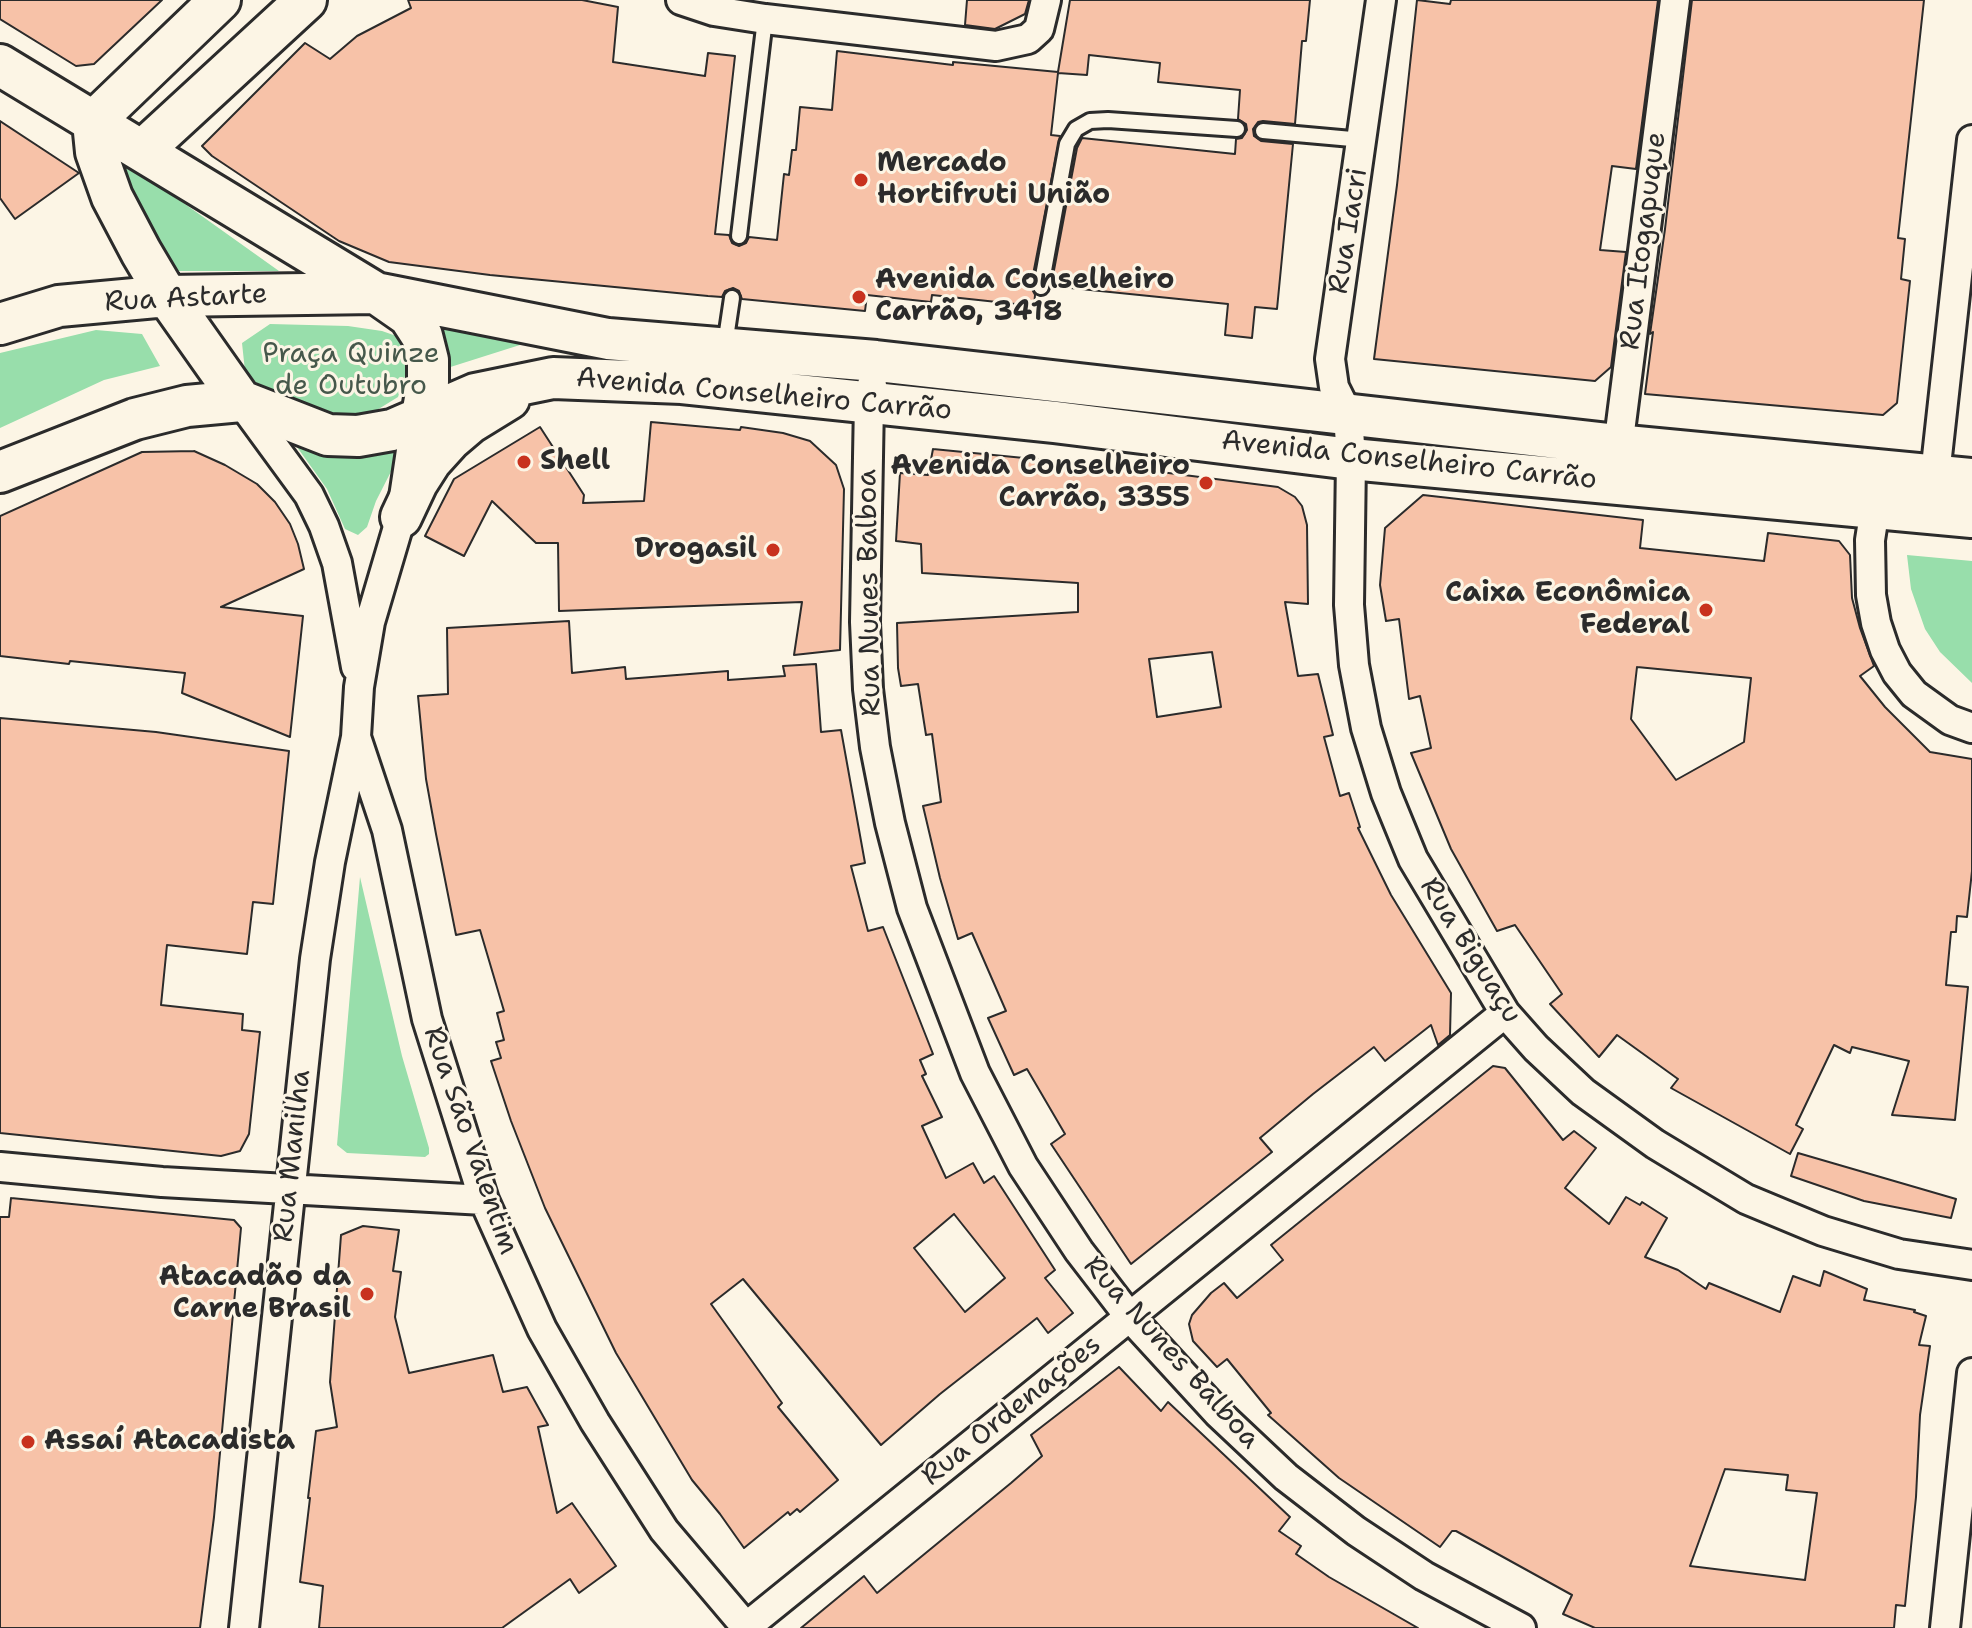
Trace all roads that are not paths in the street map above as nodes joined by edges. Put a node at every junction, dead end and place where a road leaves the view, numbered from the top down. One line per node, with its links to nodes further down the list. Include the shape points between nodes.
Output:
1 (220, 0): 9 (main road)
2 (306, 0): 14 (main road)
3 (1046, 0): 7 (street, via 1039,29 1028,39 996,46)
4 (1381, 0): 12 (street, Rua Iacri)
5 (1675, 0): 29 (street, Rua Itogapuque)
6 (686, 1): 7 (street)
7 (765, 19): 15 (lane)
8 (0, 65): 9 (main road, Avenida Conselheiro Carrão)
9 (93, 122): 14 (main road, Avenida Conselheiro Carrão); 18 (main road, via 96,152 112,197)
10 (1237, 129): 16 (lane, via 1108,120 1076,129 1067,144)
11 (1263, 131): 12 (lane)
12 (1363, 140): 27 (street, Rua Iacri, via 1330,359 1334,387)
13 (1972, 140): 31 (street)
14 (142, 151): 17 (main road, Avenida Conselheiro Carrão)
15 (739, 236)
16 (1041, 287)
17 (376, 293): 18 (main road, Rua Astarte); 21 (main road, Avenida Conselheiro Carrão, via 608,339); 26 (main road, via 409,316 422,336 428,382)
18 (167, 296): 20 (main road, Rua Astarte, via 59,306); 24 (main road)
19 (732, 298): 21 (lane)
20 (0, 324)
21 (725, 349): 22 (main road, Avenida Conselheiro Carrão)
22 (876, 361): 25 (street, Rua Nunes Balboa); 27 (main road, Avenida Conselheiro Carrão)
23 (553, 378): 25 (main road, Avenida Conselheiro Carrão, via 682,383); 26 (main road, Avenida Conselheiro Carrão, via 475,394); 33 (main road, via 499,404 450,440 417,483)
24 (241, 401): 26 (main road, Avenida Conselheiro Carrão, via 328,435 392,430); 30 (main road, via 187,406 135,419); 35 (street, Rua Manilha, via 309,495 324,526 337,563)
25 (869, 402): 28 (main road, Avenida Conselheiro Carrão); 43 (street, Rua Nunes Balboa, via 868,689 890,823 912,908 975,1073 1023,1166)
26 (422, 415): 33 (street, Rua Manilha, via 413,437)
27 (1348, 415): 28 (street, Rua Iacri); 29 (main road, Avenida Conselheiro Carrão)
28 (1351, 459): 29 (main road, Avenida Conselheiro Carrão); 38 (street, Rua Biguaçu, via 1349,605 1366,728 1413,859)
29 (1616, 464): 31 (main road, Avenida Conselheiro Carrão); 32 (main road, Avenida Conselheiro Carrão)
30 (0, 472)
31 (1946, 489): 32 (main road, Avenida Conselheiro Carrão); 34 (main road, Avenida Conselheiro Carrão)
32 (1875, 508): 36 (street, via 1871,595 1885,650 1914,694 1950,720)
33 (401, 517): 35 (street, Rua Manilha, via 370,622)
34 (1972, 517)
35 (359, 687): 37 (street, Rua Manilha)
36 (1972, 728)
37 (356, 737): 40 (street, Rua Manilha, via 317,945); 41 (street, Rua São Valentim, via 387,830 427,1019)
38 (1505, 1013): 42 (street, Rua Biguaçu, via 1583,1092 1746,1199 1823,1231 1899,1254); 43 (street, Rua Ordenações)
39 (0, 1167): 40 (street)
40 (289, 1188): 41 (street); 45 (street, Rua Manilha)
41 (484, 1200): 46 (street, Rua São Valentim, via 542,1329 595,1422 664,1530)
42 (1972, 1265)
43 (1129, 1316): 46 (street, Rua Ordenações); 47 (street, Rua Nunes Balboa, via 1218,1413 1286,1477 1424,1576)
44 (1972, 1373): 48 (street)
45 (244, 1628)
46 (746, 1628)
47 (1521, 1628)
48 (1945, 1628)

